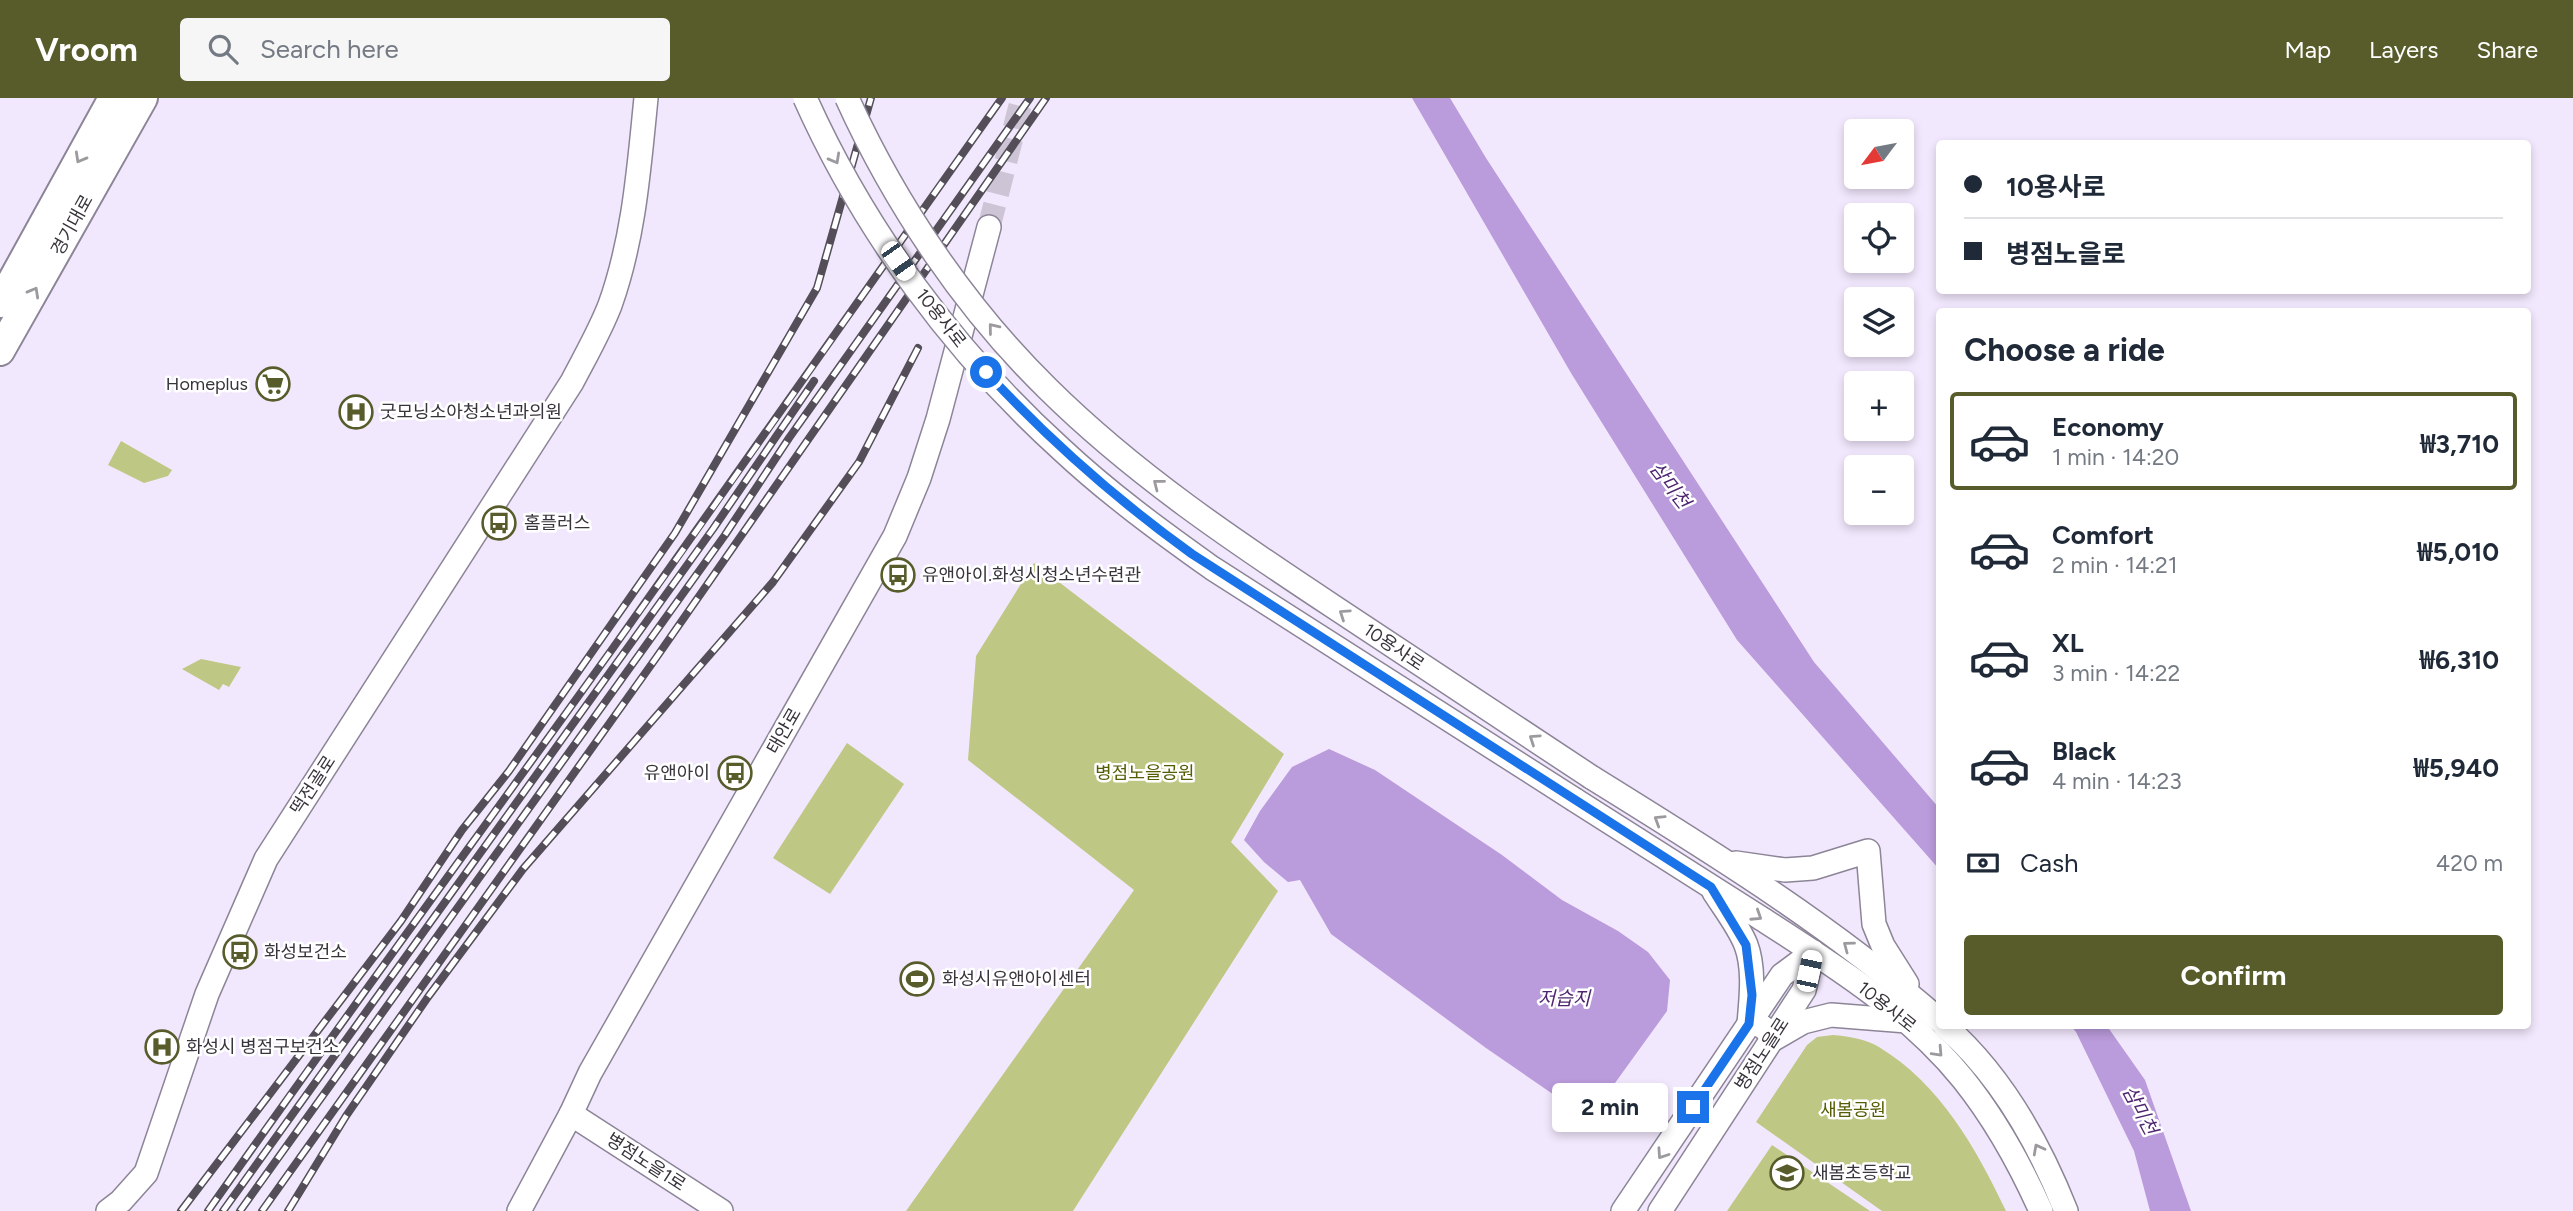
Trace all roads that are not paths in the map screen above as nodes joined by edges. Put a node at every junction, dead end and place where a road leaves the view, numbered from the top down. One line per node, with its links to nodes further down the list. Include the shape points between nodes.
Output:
1 (113, 98): 7 (main road, 경기대로, one-way to 7)
2 (143, 98): 8 (main road, 경기대로, one-way to 2)
3 (646, 98): 18 (street, 떡전골로, via 635,208 609,306 572,382 266,859 207,994 146,1172)
4 (805, 98): 10 (street, 10용사로, one-way to 10, bridge, via 856,197 921,294 960,344 1060,449 1212,568)
5 (848, 98): 9 (street, 10용사로, one-way to 5, bridge, via 1234,540 1081,421 1008,347 932,249 888,178)
6 (989, 227): 17 (street, 태안로, via 938,419 895,536 596,1061)
7 (0, 303)
8 (0, 351)
9 (1726, 861): 12 (street, 10용사로, one-way to 9, via 1798,908); 12 (street, via 1785,870 1813,868 1868,851 1874,924)
10 (1711, 887): 11 (street, 10용사로, one-way to 11); 14 (street, via 1746,945 1752,995)
11 (1813, 952): 12 (street, 10용사로); 14 (street, 병점노을로, via 1782,975); 16 (street, 병점노을로, via 1804,990)
12 (1906, 1007): 13 (street, 10용사로); 16 (street, via 1830,1015); 23 (street, 10용사로, one-way to 23, via 2005,1138)
13 (1936, 1019)
14 (1749, 1024): 16 (street, via 1760,1024); 21 (street, 병점노을로, one-way to 21)
15 (1948, 1029): 24 (street, 10용사로, one-way to 15, via 2053,1178 2012,1106 1975,1056)
16 (1772, 1040): 22 (street, 병점노을로)
17 (571, 1114): 19 (street, 태안로); 20 (street, 병점노을1로)
18 (108, 1211)
19 (519, 1211)
20 (721, 1211)
21 (1623, 1211)
22 (1660, 1211)
23 (2041, 1211)
24 (2066, 1211)

